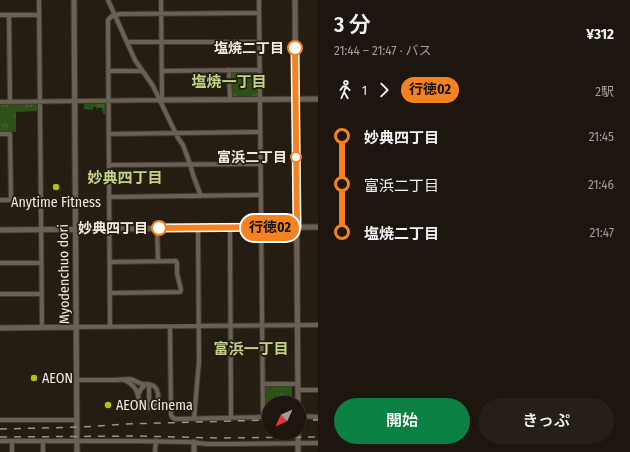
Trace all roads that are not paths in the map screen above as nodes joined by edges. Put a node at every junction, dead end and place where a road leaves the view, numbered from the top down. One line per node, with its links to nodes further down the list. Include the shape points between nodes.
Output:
1 (39, 0): 11 (street)
2 (74, 0): 29 (street, Myodenchuo dori)
3 (108, 0): 12 (street)
4 (161, 0): 8 (street)
5 (259, 0): 7 (street)
6 (295, 0): 22 (street)
7 (259, 13): 8 (street); 15 (street)
8 (161, 14): 12 (street); 14 (street)
9 (0, 15): 10 (street)
10 (9, 15): 11 (street); 27 (street)
11 (39, 15): 28 (street)
12 (114, 15): 13 (street); 18 (street, via 108,23)
13 (127, 42): 14 (street); 19 (street)
14 (162, 42): 15 (street); 20 (street)
15 (260, 42): 17 (street)
16 (229, 70): 17 (street); 20 (street); 26 (street)
17 (260, 70): 21 (street)
18 (108, 71): 19 (street); 24 (street)
19 (142, 71): 25 (street)
20 (162, 71): 25 (street)
21 (260, 99): 22 (street); 26 (street); 31 (street)
22 (295, 99): 23 (street); 44 (street)
23 (318, 99)
24 (108, 100): 25 (street); 29 (street); 34 (street)
25 (161, 100): 26 (street); 32 (street)
26 (230, 100)
27 (10, 101): 28 (street); 30 (street)
28 (40, 101): 29 (street); 43 (street)
29 (74, 101): 50 (street, Myodenchuo dori)
30 (0, 102)
31 (260, 132): 32 (street); 36 (street)
32 (176, 133): 34 (street); 35 (street)
33 (0, 134): 42 (street, via 10,134)
34 (109, 134): 37 (street)
35 (190, 164): 36 (street); 37 (street); 39 (street)
36 (260, 164): 38 (street)
37 (110, 165): 40 (street)
38 (261, 195): 39 (street); 49 (street)
39 (201, 196): 40 (street)
40 (110, 197): 51 (street)
41 (0, 200): 42 (street)
42 (11, 200): 43 (street)
43 (41, 200): 53 (street)
44 (297, 227): 45 (street); 49 (street); 61 (street)
45 (318, 227)
46 (157, 228): 47 (street); 51 (street); 54 (street)
47 (198, 228): 48 (street); 63 (street)
48 (230, 228): 49 (street); 64 (street)
49 (261, 228): 65 (street)
50 (76, 229): 51 (street); 53 (street); 67 (street, Myodenchuo dori)
51 (109, 229): 55 (street)
52 (0, 230): 53 (street)
53 (41, 230): 57 (street)
54 (158, 261): 55 (street); 58 (street, via 177,263 180,292)
55 (110, 262): 58 (street)
56 (0, 263): 57 (street)
57 (41, 263): 60 (street)
58 (110, 293): 68 (street)
59 (0, 294): 60 (street)
60 (41, 294): 66 (street)
61 (298, 325): 62 (street); 65 (street); 75 (street)
62 (318, 325)
63 (199, 326): 64 (street); 69 (street); 84 (street)
64 (230, 326): 65 (street); 85 (street)
65 (262, 326): 74 (street)
66 (42, 327): 67 (street); 70 (street)
67 (77, 327): 68 (street); 71 (street, Myodenchuo dori)
68 (110, 327): 69 (street)
69 (170, 327): 84 (street, via 171,414 175,419)
70 (0, 328)
71 (77, 380): 72 (street); 87 (street, Myodenchuo dori)
72 (124, 380): 73 (street, via 131,379); 77 (street, via 133,386)
73 (147, 384): 77 (street); 80 (street); 80 (street, via 153,385 159,397 156,404)
74 (263, 384): 75 (street); 78 (street)
75 (298, 387): 76 (street); 79 (street)
76 (318, 390)
77 (138, 395): 80 (street, via 140,403)
78 (263, 396)
79 (298, 396)
80 (149, 408)
81 (306, 416): 83 (street)
82 (262, 417): 85 (street)
83 (318, 417)
84 (194, 418): 85 (street)
85 (231, 418)
86 (0, 420): 87 (street)
87 (77, 420): 92 (street, Myodenchuo dori)
88 (298, 440): 96 (street)
89 (0, 441): 90 (street)
90 (12, 441): 91 (street); 97 (street)
91 (43, 441): 92 (street); 98 (street)
92 (77, 441): 93 (street); 99 (street, Myodenchuo dori)
93 (156, 441): 94 (street); 100 (street)
94 (194, 442): 96 (street); 101 (street)
95 (318, 443): 96 (street)
96 (298, 444): 102 (street)
97 (12, 452)
98 (43, 452)
99 (78, 452)
100 (155, 452)
101 (194, 452)
102 (298, 452)

